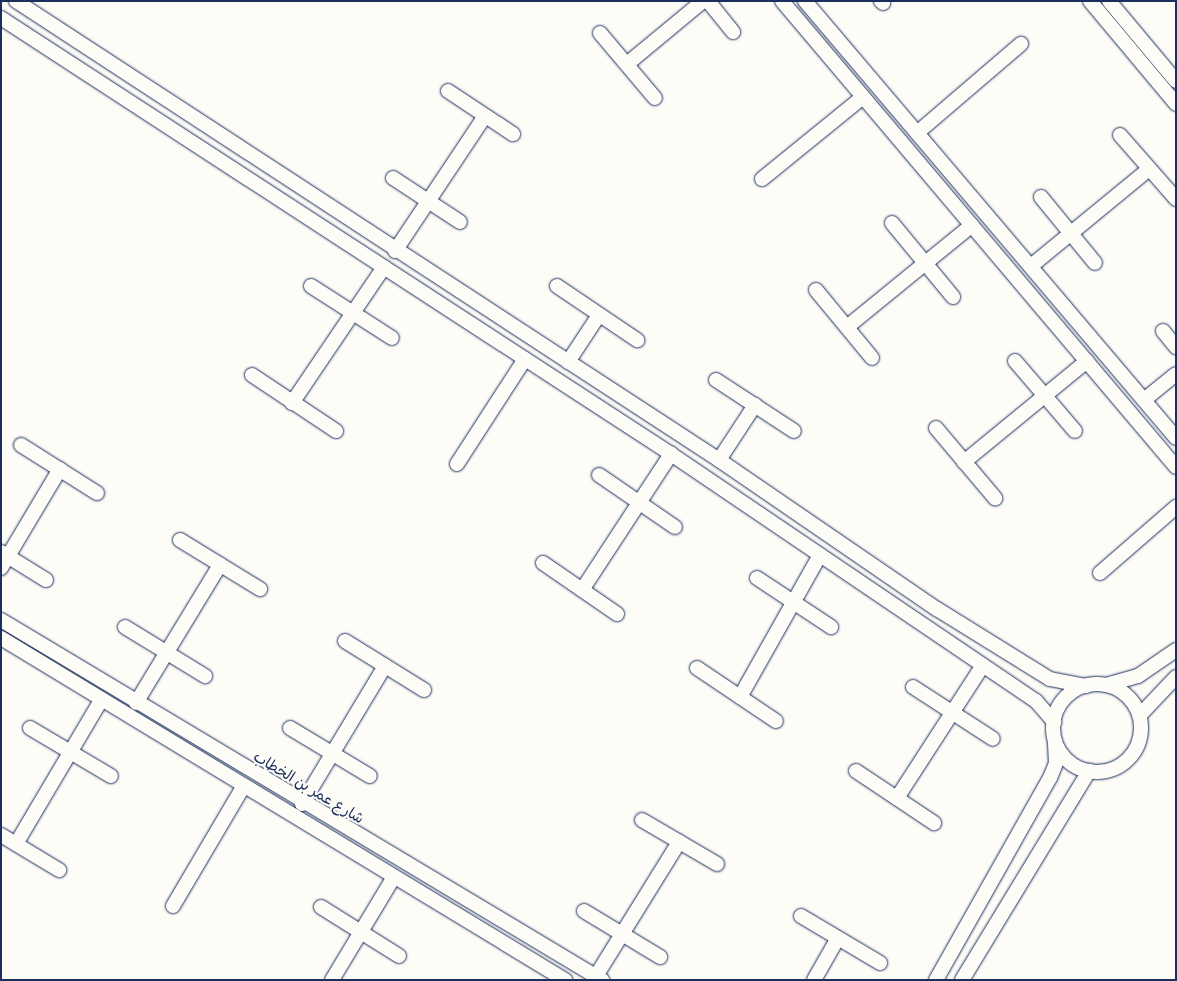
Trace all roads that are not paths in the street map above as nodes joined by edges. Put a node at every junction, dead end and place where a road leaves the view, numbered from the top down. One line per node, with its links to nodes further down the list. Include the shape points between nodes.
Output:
1 (16, 1): 32 (street)
2 (703, 1): 12 (street)
3 (708, 1): 9 (street)
4 (782, 1): 15 (street)
5 (1090, 1): 17 (street)
6 (1109, 1): 13 (street)
7 (809, 2): 19 (street)
8 (1, 18): 36 (street)
9 (733, 32)
10 (600, 33): 12 (street)
11 (1021, 44): 19 (street)
12 (627, 64): 16 (street)
13 (1176, 81)
14 (448, 91): 18 (street)
15 (863, 97): 24 (street); 30 (street)
16 (655, 98)
17 (1176, 104)
18 (484, 116): 20 (street); 27 (street)
19 (917, 133): 35 (street)
20 (513, 134)
21 (1120, 135): 22 (street)
22 (1149, 169): 26 (street); 31 (street)
23 (393, 178): 27 (street)
24 (762, 178)
25 (1041, 197): 31 (street)
26 (1176, 199)
27 (428, 201): 28 (street); 32 (street)
28 (460, 222)
29 (892, 223): 33 (street)
30 (972, 225): 33 (street); 51 (street)
31 (1071, 233): 34 (street); 35 (street)
32 (395, 251): 52 (street)
33 (926, 263): 40 (street); 43 (street)
34 (1094, 263)
35 (1031, 266): 57 (street)
36 (384, 267): 41 (street); 49 (street)
37 (311, 286): 41 (street)
38 (557, 286): 42 (street)
39 (816, 290): 43 (street)
40 (953, 296)
41 (353, 313): 45 (street); 58 (street)
42 (599, 315): 46 (street); 52 (street)
43 (847, 327): 48 (street)
44 (1163, 331): 47 (street)
45 (392, 338)
46 (637, 340)
47 (1176, 347)
48 (872, 358)
49 (525, 359): 66 (street); 70 (street)
50 (1015, 361): 56 (street)
51 (1087, 361): 56 (street); 68 (street)
52 (568, 362): 67 (street)
53 (1176, 374): 57 (street)
54 (252, 375): 58 (street)
55 (716, 380): 59 (street)
56 (1045, 396): 63 (street); 69 (street)
57 (1144, 400): 64 (street)
58 (292, 402): 61 (street)
59 (755, 406): 62 (street); 67 (street)
60 (936, 428): 69 (street)
61 (336, 431)
62 (794, 431)
63 (1075, 431)
64 (1176, 438)
65 (21, 445): 71 (street)
66 (671, 454): 75 (street); 79 (street)
67 (719, 460): 89 (street)
68 (1174, 460)
69 (964, 462): 74 (street)
70 (457, 464)
71 (60, 469): 73 (street); 80 (street)
72 (599, 475): 75 (street)
73 (97, 493)
74 (995, 498)
75 (639, 502): 77 (street); 87 (street)
76 (1176, 507): 83 (street)
77 (675, 527)
78 (180, 540): 82 (street)
79 (820, 555): 88 (street); 92 (street)
80 (3, 559): 85 (street)
81 (543, 563): 87 (street)
82 (220, 565): 86 (street); 98 (street)
83 (1100, 573)
84 (757, 578): 88 (street)
85 (46, 580)
86 (260, 589)
87 (582, 590): 90 (street)
88 (793, 602): 94 (street); 108 (street)
89 (937, 610): 92 (street); 105 (street, via 1050,679)
90 (617, 614)
91 (1, 620): 110 (street, شارع عمر بن الخطاب)
92 (925, 625): 99 (street)
93 (125, 627): 98 (street)
94 (831, 627)
95 (1, 638): 109 (street)
96 (345, 641): 100 (street)
97 (1176, 650): 104 (street, via 1138,676)
98 (168, 653): 102 (street); 110 (street)
99 (983, 665): 111 (street); 114 (street, via 1041,706)
100 (385, 666): 107 (street); 120 (street)
101 (698, 668): 108 (street)
102 (205, 676)
103 (1176, 677): 112 (street)
104 (1106, 685): 105 (street); 112 (street, via 1125,694)
105 (1086, 686): 114 (street, via 1065,700)
106 (913, 687): 111 (street)
107 (424, 690)
108 (740, 697): 113 (street)
109 (101, 700): 119 (street); 125 (street)
110 (136, 703): 127 (street, شارع عمر بن الخطاب)
111 (952, 712): 117 (street); 126 (street)
112 (1140, 715): 122 (street, via 1139,742 1128,760 1110,770)
113 (776, 721)
114 (1054, 722): 118 (street)
115 (30, 728): 119 (street)
116 (290, 728): 120 (street)
117 (993, 739)
118 (1055, 742): 122 (street, via 1068,761); 150 (street, via 1056,763 1050,778)
119 (71, 752): 123 (street); 132 (street)
120 (332, 754): 124 (street); 127 (street)
121 (856, 771): 126 (street)
122 (1089, 771): 151 (street)
123 (111, 776)
124 (370, 776)
125 (243, 787): 135 (street); 136 (street)
126 (897, 798): 129 (street)
127 (302, 804): 147 (street, شارع عمر بن الخطاب)
128 (642, 820): 131 (street)
129 (934, 823)
130 (1, 835): 132 (street)
131 (679, 842): 133 (street); 141 (street)
132 (16, 844): 134 (street)
133 (717, 864)
134 (59, 870)
135 (394, 877): 140 (street); 146 (street)
136 (173, 906)
137 (321, 907): 140 (street)
138 (584, 911): 141 (street)
139 (801, 916): 142 (street)
140 (361, 932): 143 (street); 148 (street)
141 (622, 934): 144 (street); 147 (street)
142 (838, 938): 145 (street); 149 (street)
143 (399, 956)
144 (660, 957)
145 (880, 964)
146 (558, 978)
147 (599, 978)
148 (332, 980)
149 (814, 980)
150 (936, 980)
151 (962, 980)

